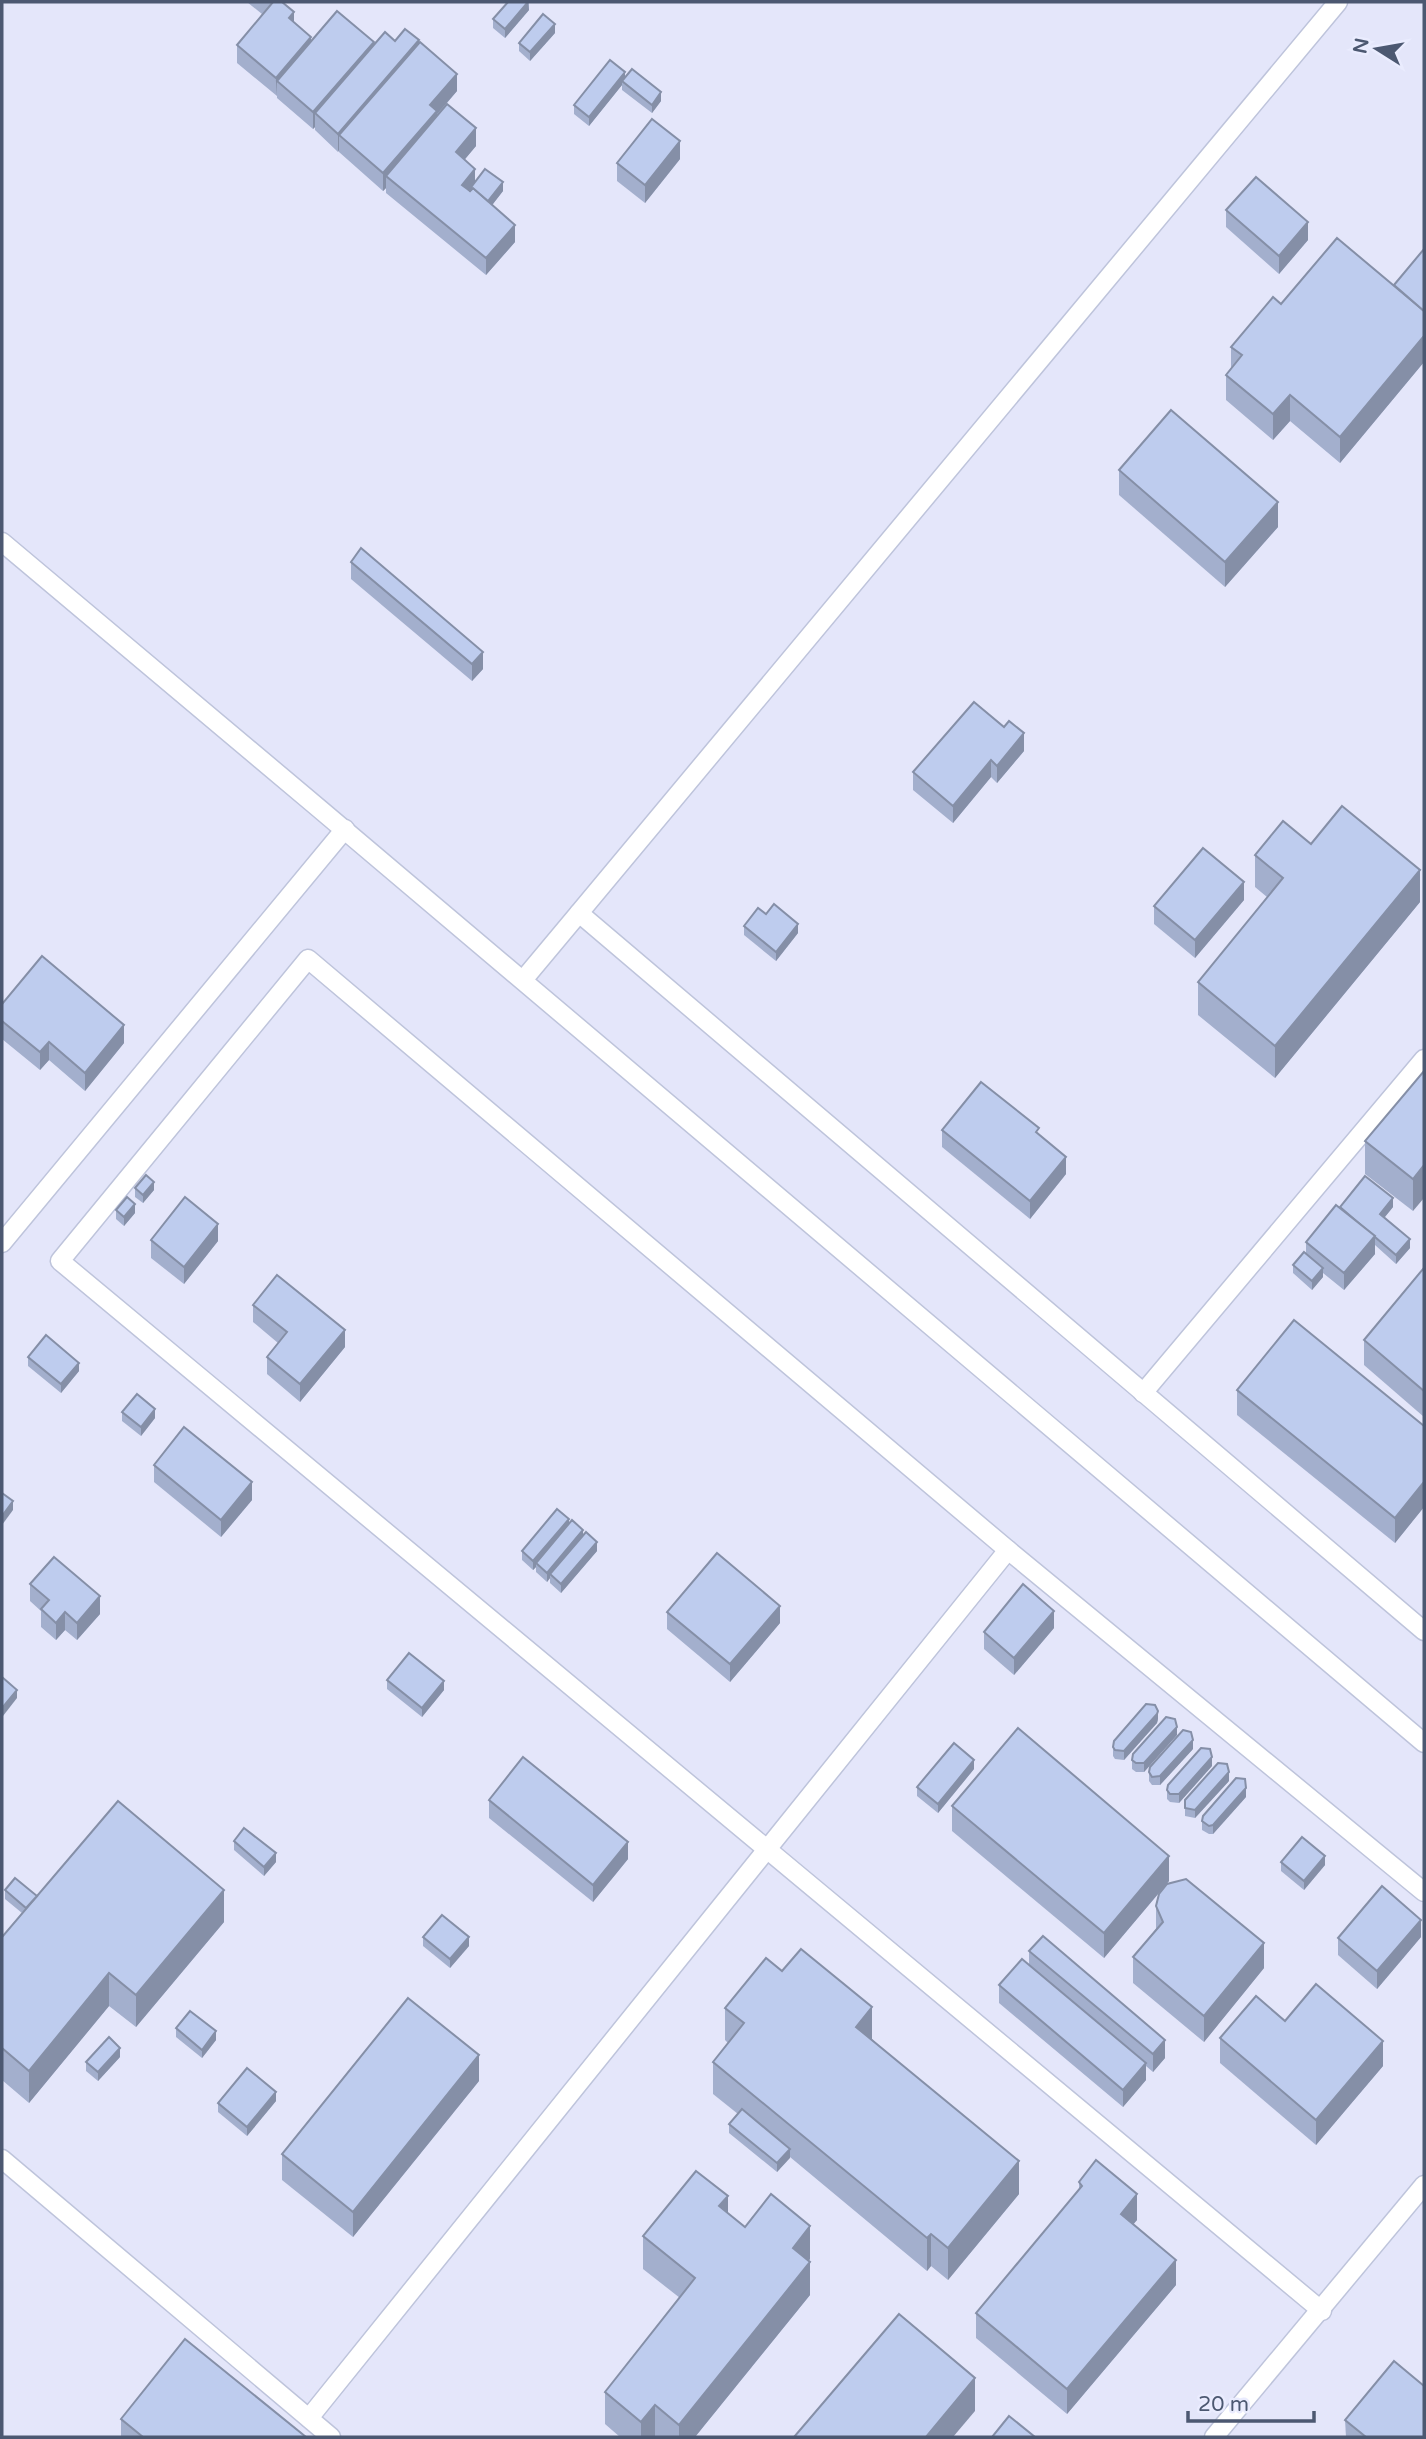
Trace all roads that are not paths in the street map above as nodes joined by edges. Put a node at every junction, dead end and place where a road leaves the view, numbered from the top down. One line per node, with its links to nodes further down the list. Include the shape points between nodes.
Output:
1 (1338, 2): 4 (lane)
2 (2, 542): 3 (lane)
3 (345, 829): 5 (lane); 7 (lane)
4 (579, 913): 5 (lane); 8 (lane)
5 (523, 980): 11 (lane)
6 (1424, 1059): 8 (lane)
7 (2, 1243)
8 (1143, 1393): 10 (lane)
9 (1008, 1550): 12 (lane); 12 (lane, via 308,959 60,1261); 13 (lane)
10 (1424, 1631)
11 (1424, 1743)
12 (765, 1849): 16 (lane); 17 (lane)
13 (1424, 1892)
14 (2, 2159): 17 (lane)
15 (1424, 2185): 16 (lane)
16 (1322, 2311): 19 (lane)
17 (309, 2418): 18 (lane)
18 (331, 2437)
19 (1214, 2437)

